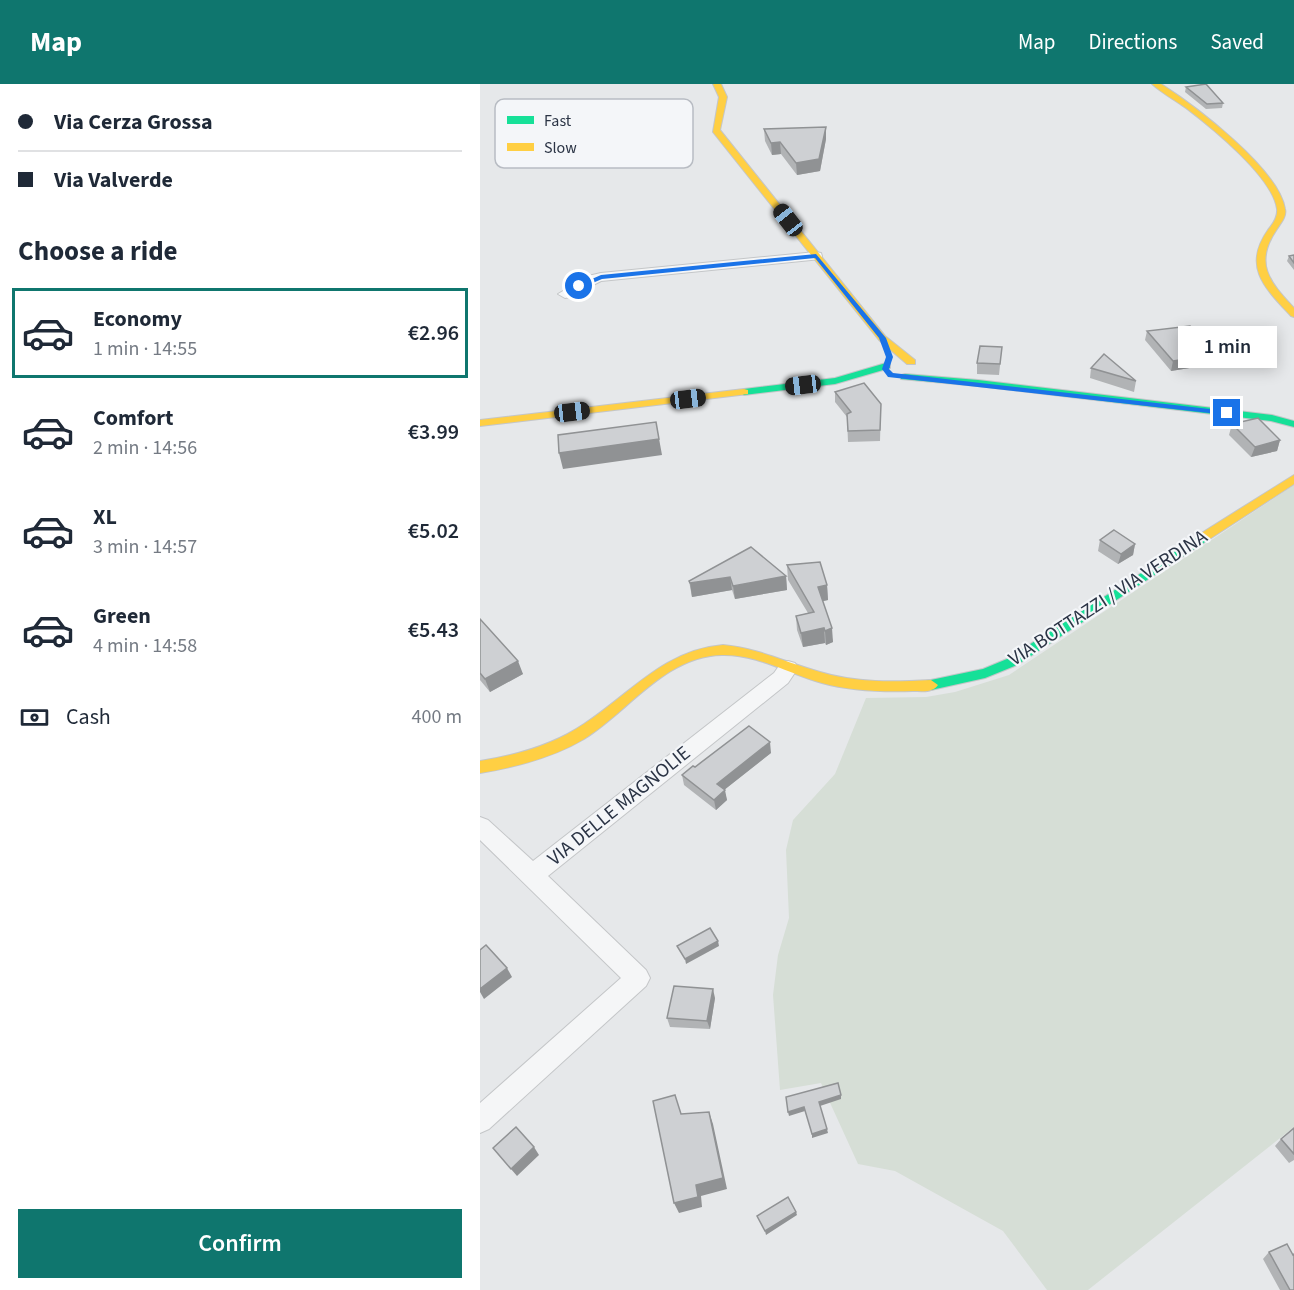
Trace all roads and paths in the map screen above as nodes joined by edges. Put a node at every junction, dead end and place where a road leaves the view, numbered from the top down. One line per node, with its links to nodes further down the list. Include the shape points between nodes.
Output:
1 (717, 84): 3 (street, via 724,99 716,130)
2 (1156, 84): 5 (street, via 1207,120 1279,198 1281,215 1260,245 1257,264 1272,290)
3 (816, 256): 4 (street, via 601,277); 6 (street)
4 (565, 294)
5 (1294, 314)
6 (882, 338): 7 (street); 8 (street, via 888,352)
7 (913, 363): 8 (street, via 900,360); 9 (street, via 916,371); 11 (street, via 934,373)
8 (887, 364): 9 (street, via 887,373); 10 (street, via 869,374)
9 (903, 377): 10 (street); 11 (street)
10 (826, 382): 14 (street)
11 (978, 383): 12 (street)
12 (1272, 418): 13 (street); 15 (street)
13 (1294, 418)
14 (480, 423)
15 (1294, 423)
16 (1294, 479): 17 (street, VIA BOTTAZZI / VIA VERDINA, via 1012,662 990,672 929,686 879,688 824,679)
17 (788, 668): 18 (street, VIA BOTTAZZI / VIA VERDINA, via 741,650 690,656 673,664 588,729 525,759); 20 (street, VIA DELLE MAGNOLIE, via 781,678)
18 (480, 767)
19 (480, 826): 20 (street)
20 (532, 875): 21 (street, VIA DELLE MAGNOLIE, via 638,978)
21 (480, 1120)

